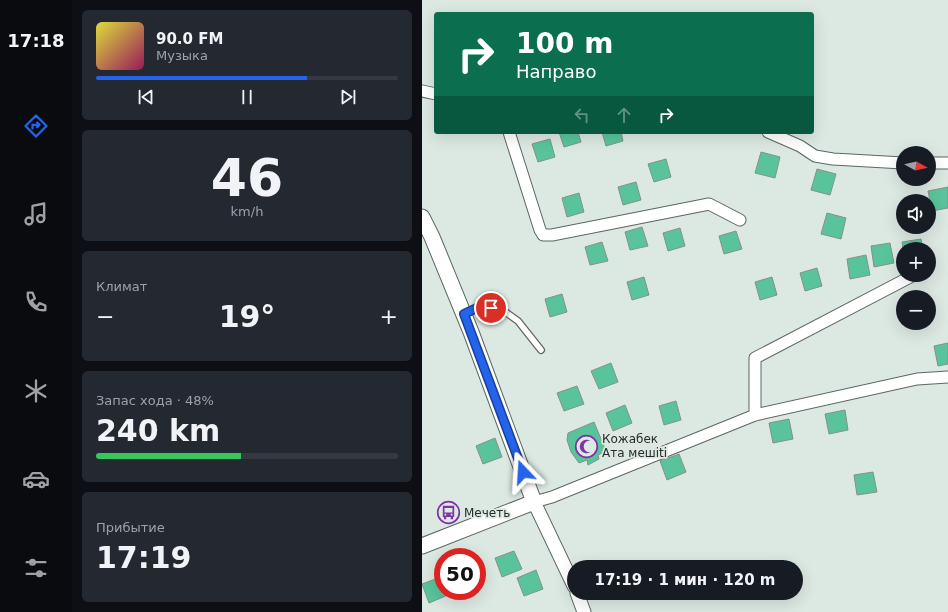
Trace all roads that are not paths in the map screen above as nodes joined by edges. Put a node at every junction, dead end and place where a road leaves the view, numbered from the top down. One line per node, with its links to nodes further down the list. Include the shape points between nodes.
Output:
1 (422, 91): 2 (street)
2 (434, 94)
3 (510, 134): 9 (street, via 543,235 552,236 709,204)
4 (773, 134): 5 (street, via 815,156)
5 (896, 163)
6 (936, 163): 7 (street)
7 (948, 163)
8 (422, 217): 10 (main road)
9 (740, 220)
10 (427, 239): 12 (main road)
11 (901, 282): 15 (street, via 755,358)
12 (464, 314): 13 (lane, via 481,306 504,310 518,321); 16 (main road)
13 (541, 350)
14 (948, 377): 15 (street, via 917,380)
15 (755, 415): 16 (street)
16 (534, 502): 17 (main road); 18 (street)
17 (422, 546)
18 (567, 571)
19 (580, 600): 20 (street)
20 (584, 612)

